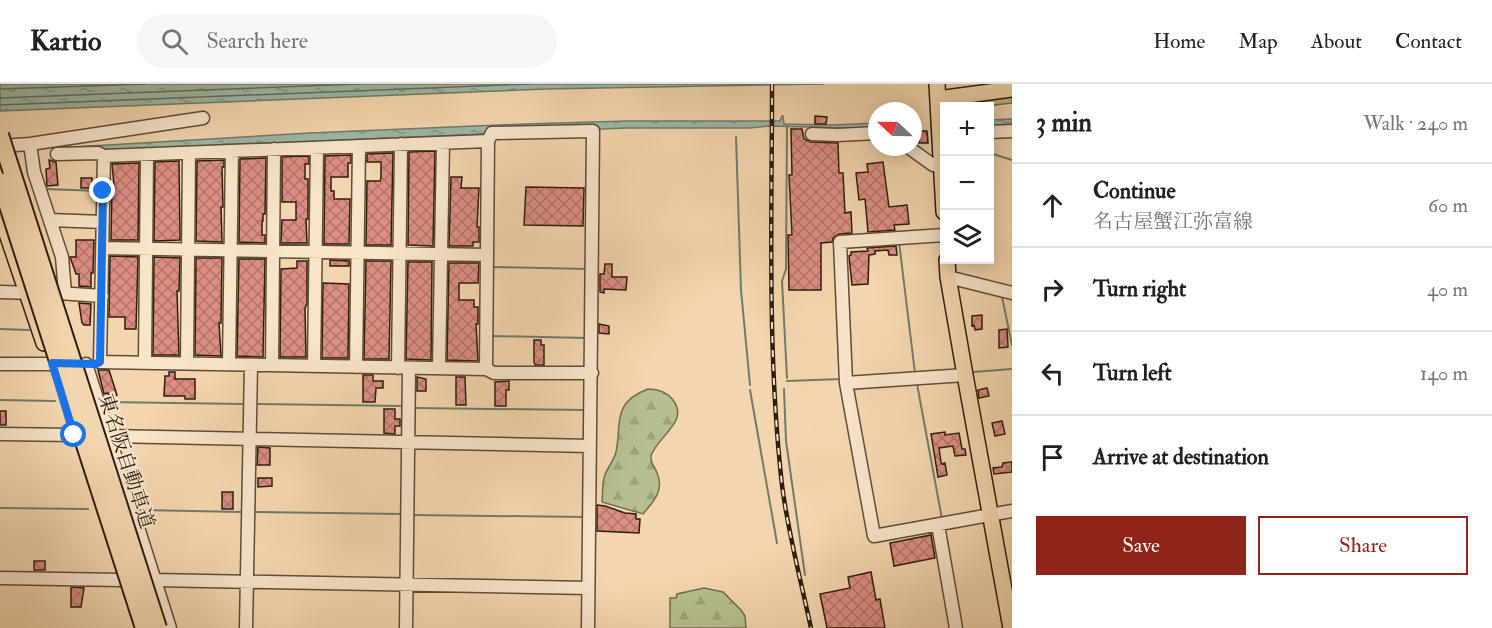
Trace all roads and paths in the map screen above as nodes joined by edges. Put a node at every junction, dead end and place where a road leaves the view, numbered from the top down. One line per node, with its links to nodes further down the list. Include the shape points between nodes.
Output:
1 (1012, 89): 2 (main road)
2 (938, 91): 23 (main road)
3 (203, 118): 11 (street)
4 (1012, 131): 5 (street)
5 (994, 132)
6 (868, 133): 7 (street)
7 (812, 134)
8 (0, 135): 83 (highway, 東名阪自動車道, bridge)
9 (488, 141): 10 (street); 40 (street); 63 (street, via 492,134 593,131)
10 (443, 143): 12 (street); 39 (street)
11 (30, 144): 13 (street); 27 (street, via 34,171)
12 (401, 144): 14 (street); 38 (street)
13 (0, 146)
14 (359, 146): 15 (street); 37 (street)
15 (317, 148): 16 (street); 36 (street)
16 (274, 149): 17 (street); 35 (street)
17 (232, 151): 19 (street); 34 (street)
18 (140, 153): 19 (street); 21 (street); 31 (street)
19 (189, 153): 33 (street)
20 (57, 154): 21 (street)
21 (104, 156): 28 (street)
22 (920, 156): 24 (street)
23 (943, 156)
24 (940, 166)
25 (0, 181): 82 (highway, 東名阪自動車道, bridge)
26 (0, 213): 41 (main road)
27 (50, 220): 28 (street); 46 (street, via 62,257)
28 (103, 222): 30 (street)
29 (940, 235): 65 (street, via 840,242)
30 (102, 248): 31 (street); 48 (street)
31 (146, 249): 33 (street); 51 (street)
32 (0, 250): 41 (main road)
33 (188, 250): 34 (street); 52 (street)
34 (231, 250): 35 (street); 55 (street)
35 (273, 251): 36 (street); 57 (street)
36 (315, 252): 37 (street); 58 (street)
37 (357, 253): 38 (street); 59 (street)
38 (400, 254): 39 (street); 60 (street)
39 (441, 254): 40 (street); 61 (street)
40 (487, 255): 62 (street)
41 (15, 260): 45 (main road)
42 (947, 264): 43 (main road)
43 (948, 277): 47 (street); 64 (main road)
44 (0, 292): 45 (street)
45 (26, 293): 46 (street); 50 (main road)
46 (65, 293): 48 (street)
47 (1012, 293)
48 (102, 296): 49 (street)
49 (100, 362): 51 (street); 54 (street)
50 (52, 363): 53 (street); 54 (street); 67 (main road)
51 (145, 363): 52 (street)
52 (187, 363): 55 (street)
53 (0, 364)
54 (86, 364): 68 (street)
55 (229, 364): 56 (street)
56 (251, 365): 57 (street); 69 (street)
57 (272, 365): 58 (street)
58 (314, 366): 59 (street)
59 (356, 367): 60 (street)
60 (403, 368): 61 (street); 70 (street)
61 (440, 368): 62 (street)
62 (486, 369): 63 (street, via 495,373)
63 (591, 373): 71 (street)
64 (965, 375): 65 (street); 73 (main road)
65 (846, 383): 74 (street, via 874,536)
66 (0, 434): 67 (street)
67 (74, 435): 68 (street, via 99,431); 75 (main road)
68 (109, 436): 69 (street); 76 (street)
69 (249, 439): 70 (street); 78 (street)
70 (408, 442): 71 (street); 79 (street)
71 (590, 446): 80 (street)
72 (1012, 511): 73 (street)
73 (990, 515): 74 (street); 89 (main road)
74 (938, 525): 88 (street)
75 (120, 576): 76 (street, via 146,572); 77 (street); 81 (main road)
76 (153, 577): 78 (street); 84 (street)
77 (0, 578)
78 (247, 583): 79 (street); 85 (street)
79 (406, 586): 80 (street); 86 (street)
80 (588, 588): 87 (street)
81 (137, 628)
82 (144, 628)
83 (158, 628)
84 (170, 628)
85 (246, 628)
86 (406, 628)
87 (588, 628)
88 (956, 628)
89 (1011, 628)

